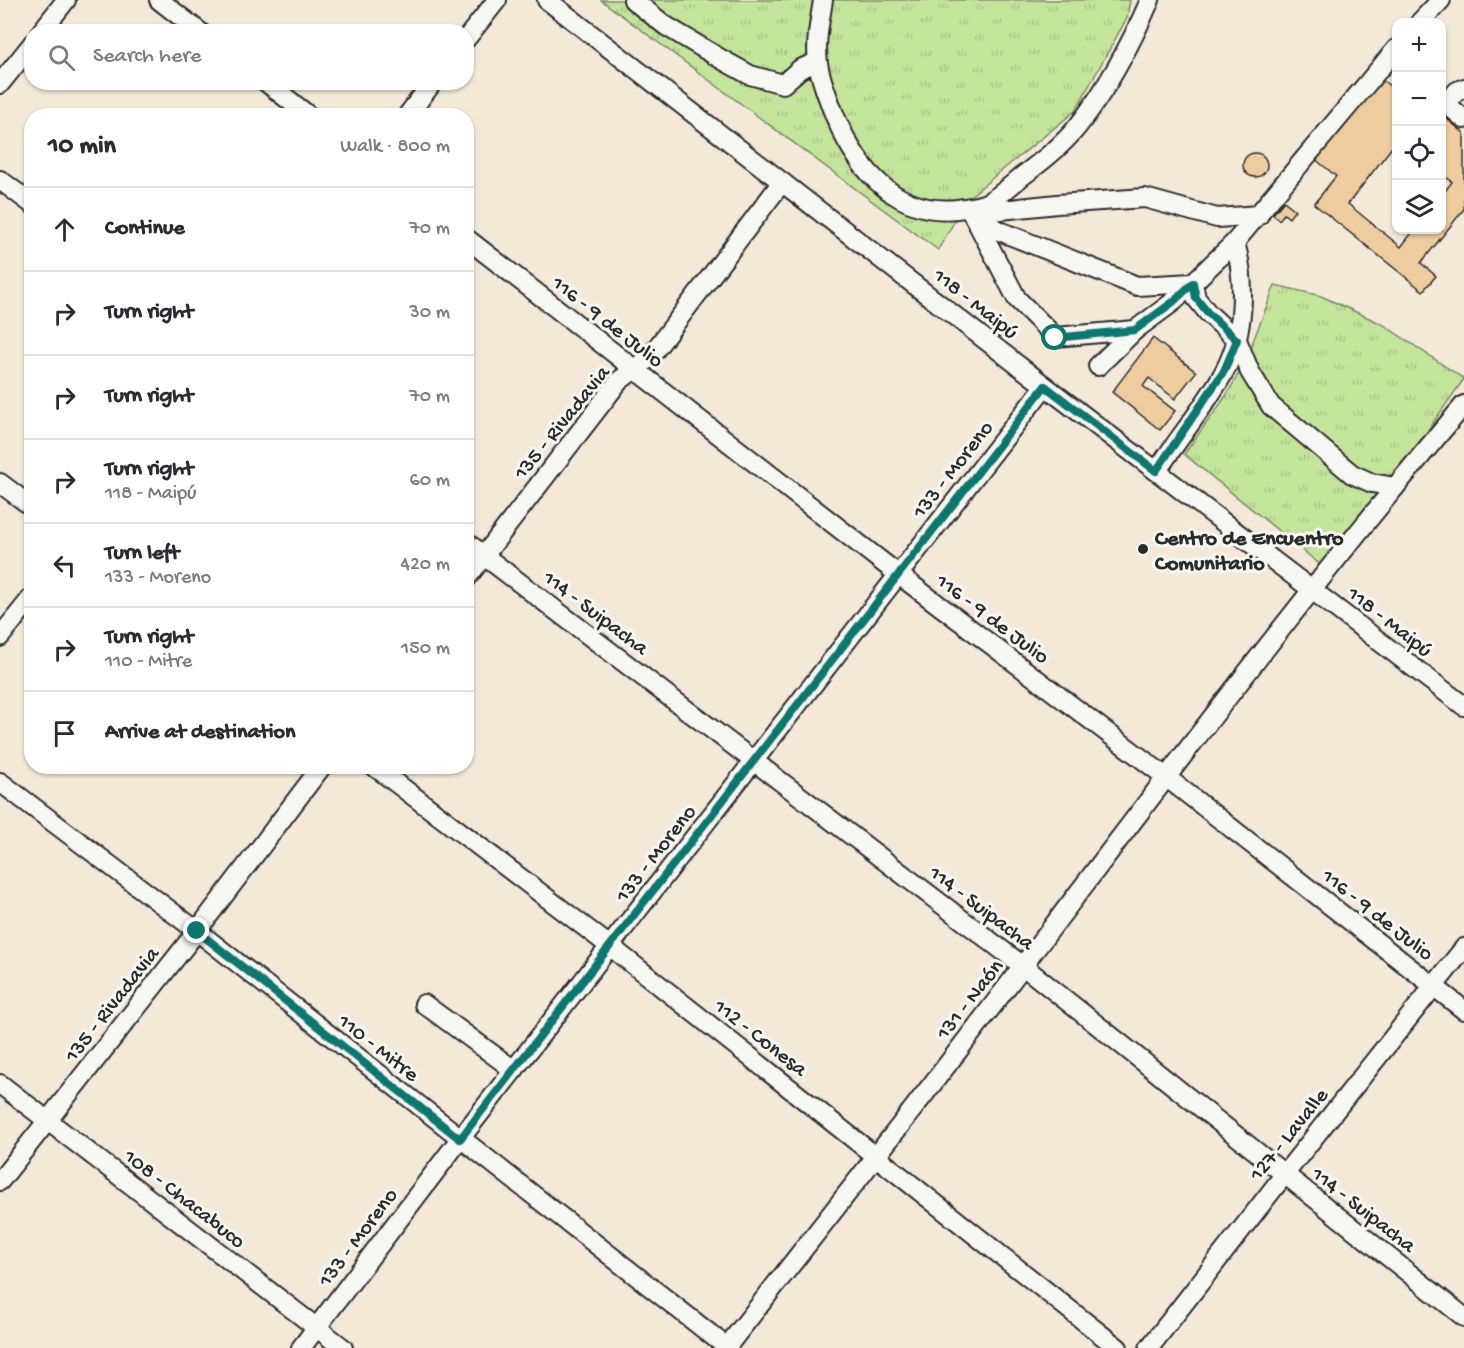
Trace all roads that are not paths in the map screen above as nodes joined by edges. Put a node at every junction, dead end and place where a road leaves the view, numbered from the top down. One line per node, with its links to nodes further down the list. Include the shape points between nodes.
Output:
1 (66, 0): 10 (street)
2 (159, 0): 11 (street)
3 (497, 0): 12 (street)
4 (547, 0): 26 (street, 118 - Maipú)
5 (633, 0): 14 (street, via 666,26 750,75 783,84 800,69)
6 (823, 0): 14 (street, via 817,37)
7 (1150, 0): 28 (street, via 1118,65 1078,126 1054,152 997,196)
8 (1441, 0): 9 (street)
9 (1424, 18)
10 (47, 24)
11 (190, 24)
12 (474, 29)
13 (24, 54): 16 (street)
14 (818, 62): 28 (street, via 838,125 872,178 903,199 925,208)
15 (1389, 70): 29 (street)
16 (0, 84)
17 (1464, 88): 20 (street)
18 (276, 90): 22 (street)
19 (427, 90): 23 (street)
20 (1446, 97)
21 (1446, 100): 24 (street)
22 (299, 108)
23 (413, 108)
24 (1464, 119)
25 (0, 180): 27 (street)
26 (782, 182): 36 (street, 135 - Rivadavia, via 649,358); 37 (street, 118 - Maipú)
27 (24, 198)
28 (970, 210): 29 (street, via 1145,198 1217,218); 32 (street, via 997,230 1137,286); 33 (street, via 1017,299 1055,338)
29 (1258, 215): 30 (street)
30 (1235, 242): 32 (street); 34 (street, via 1242,299)
31 (474, 244): 36 (street, 116 - 9 de Julio)
32 (1193, 283): 33 (street); 34 (street, via 1196,298)
33 (1135, 330): 35 (street)
34 (1231, 334): 39 (street, via 1224,371); 40 (street, via 1271,406 1352,474 1372,483)
35 (1098, 366)
36 (633, 369): 44 (street, 135 - Rivadavia); 46 (street, 116 - 9 de Julio)
37 (1045, 386): 39 (street, 118 - Maipú); 46 (street, 133 - Moreno)
38 (1464, 405): 40 (street, 131 - Naón)
39 (1156, 471): 47 (street, 118 - Maipú)
40 (1400, 480): 47 (street, 131 - Naón)
41 (0, 483): 42 (street)
42 (24, 501)
43 (474, 548): 44 (street, 114 - Suipacha)
44 (484, 556): 45 (street, 135 - Rivadavia); 51 (street, 114 - Suipacha)
45 (474, 569)
46 (899, 575): 51 (street, 133 - Moreno); 54 (street, 116 - 9 de Julio)
47 (1314, 590): 50 (street, 118 - Maipú); 54 (street, 131 - Naón)
48 (24, 607): 49 (street)
49 (0, 637)
50 (1464, 706)
51 (754, 761): 57 (street, 133 - Moreno); 59 (street, 114 - Suipacha)
52 (316, 774): 56 (street, 135 - Rivadavia)
53 (384, 774): 57 (street, 112 - Conesa)
54 (1166, 777): 59 (street, 131 - Naón); 60 (street, 116 - 9 de Julio)
55 (0, 782): 56 (street, 110 - Mitre)
56 (197, 931): 65 (street, 135 - Rivadavia); 66 (street, 110 - Mitre)
57 (611, 947): 63 (street, 133 - Moreno); 67 (street, 112 - Conesa)
58 (1464, 948): 60 (street, 127 - Lavalle)
59 (1023, 966): 67 (street, 131 - Naón); 68 (street, 114 - Suipacha)
60 (1435, 987): 62 (street, 116 - 9 de Julio); 68 (street, 127 - Lavalle)
61 (424, 1004): 63 (street)
62 (1464, 1010)
63 (514, 1070): 66 (street, 133 - Moreno)
64 (0, 1084): 65 (street, 108 - Chacabuco)
65 (48, 1121): 69 (street, 135 - Rivadavia); 71 (street, 108 - Chacabuco)
66 (460, 1139): 71 (street, 133 - Moreno); 74 (street, 110 - Mitre)
67 (876, 1157): 74 (street, 131 - Naón); 75 (street, 112 - Conesa)
68 (1284, 1174): 70 (street, 114 - Suipacha); 76 (street, 127 - Lavalle)
69 (0, 1181)
70 (1464, 1317)
71 (317, 1328): 72 (street, 133 - Moreno); 73 (street, 108 - Chacabuco)
72 (301, 1348)
73 (343, 1348)
74 (727, 1348)
75 (1118, 1348)
76 (1149, 1348)

